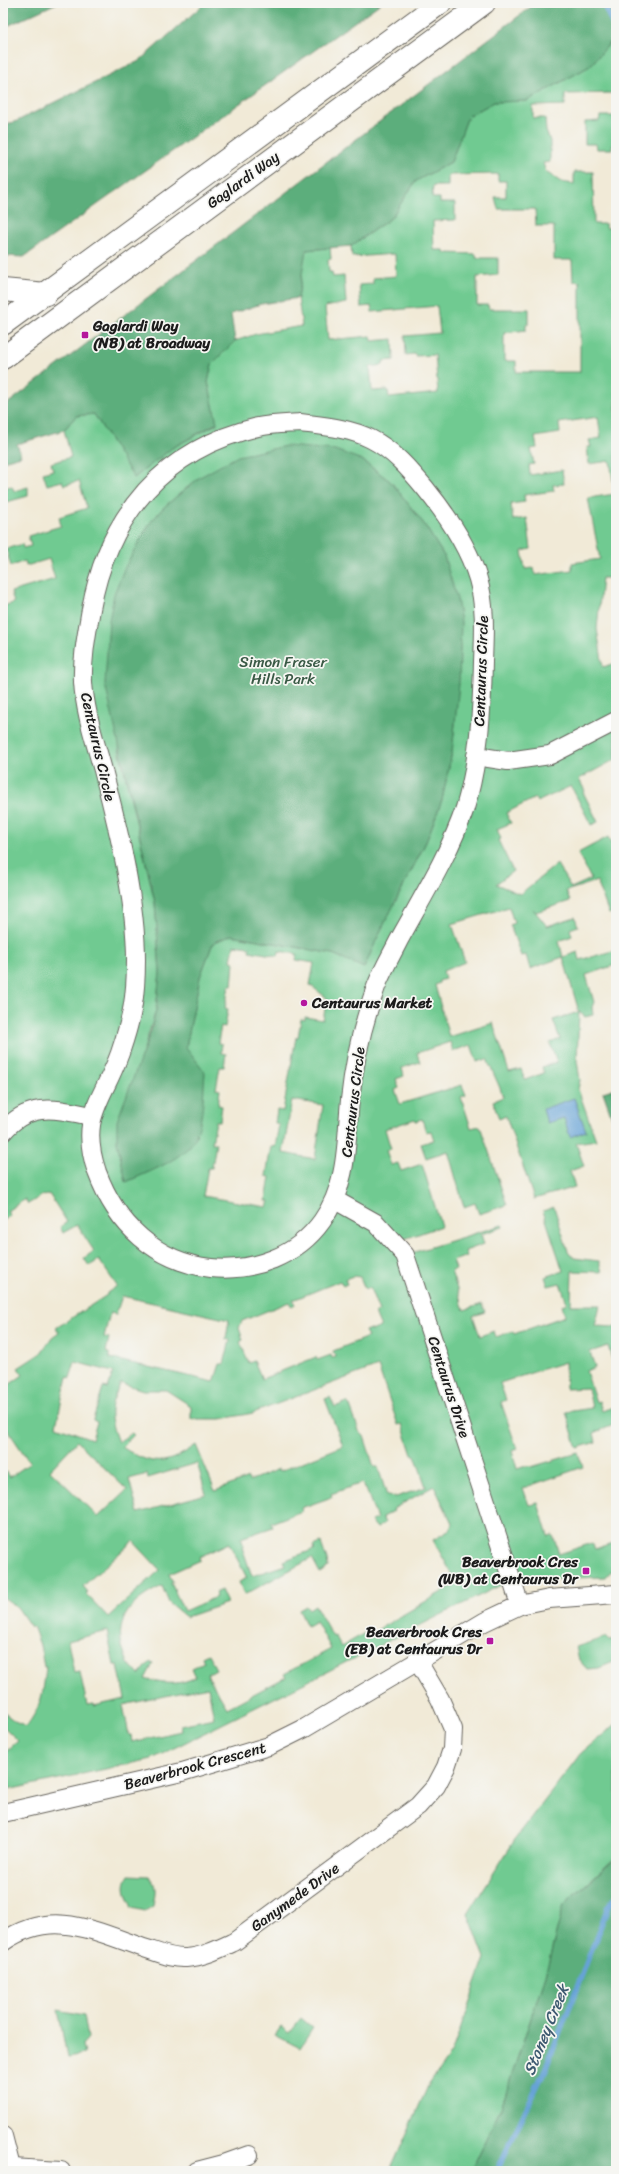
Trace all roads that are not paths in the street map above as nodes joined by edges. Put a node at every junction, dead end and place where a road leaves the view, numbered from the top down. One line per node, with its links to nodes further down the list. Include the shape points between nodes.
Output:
1 (440, 3): 4 (main road, Gaglardi Way)
2 (484, 3): 6 (main road, Gaglardi Way)
3 (3, 290): 4 (main road)
4 (46, 294): 5 (main road, Gaglardi Way)
5 (3, 324)
6 (3, 357)
7 (616, 722): 8 (street, via 550,755 508,761)
8 (476, 756): 9 (street, Centaurus Circle, via 482,704 485,616 477,576 463,543 442,509 407,465 372,439 334,427 300,424 261,426 222,439 187,455 163,472 119,524 105,553 94,591 85,644 83,684 92,730 114,812 132,903 136,957 135,1007 118,1059); 11 (street, Centaurus Circle, via 462,816 375,989 360,1039 350,1096 343,1175)
9 (91, 1116): 10 (street, via 39,1109); 11 (street, Centaurus Circle, via 90,1136 96,1169 118,1211 149,1247 186,1263 220,1268 268,1262 296,1248 321,1224)
10 (3, 1132)
11 (335, 1200): 13 (street, Centaurus Drive, via 376,1223 405,1255)
12 (616, 1594): 13 (street, Beaverbrook Crescent, via 550,1599)
13 (520, 1605): 14 (street, Beaverbrook Crescent)
14 (417, 1660): 15 (street, Beaverbrook Crescent, via 305,1728 269,1746 182,1772); 16 (street, Ganymede Drive, via 440,1699 453,1729 452,1749 436,1786 418,1806 234,1942 218,1950 185,1958 166,1955 75,1925 56,1923 28,1928)
15 (3, 1813)
16 (3, 1942)
17 (3, 2136): 19 (street)
18 (249, 2155): 21 (street)
19 (12, 2170): 20 (street)
20 (61, 2171)
21 (197, 2171)

